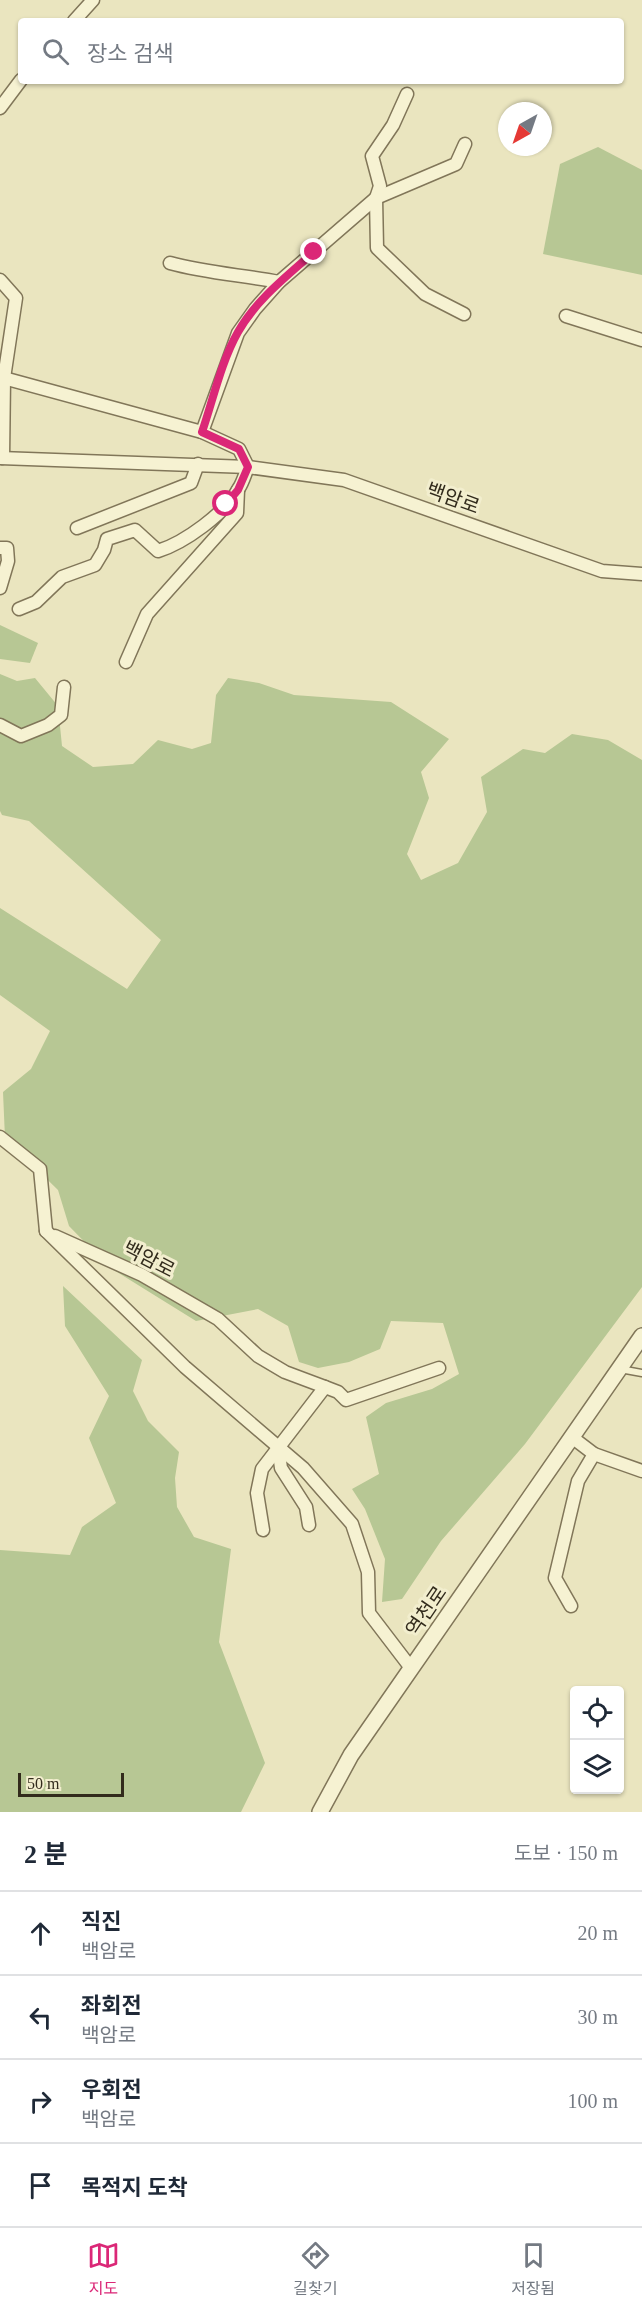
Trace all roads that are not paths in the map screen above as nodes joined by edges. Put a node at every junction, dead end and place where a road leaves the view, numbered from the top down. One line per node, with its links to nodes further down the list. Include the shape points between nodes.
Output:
1 (93, 0): 2 (street)
2 (77, 18)
3 (18, 83): 5 (street)
4 (407, 94): 7 (street, via 393,125 372,156 380,186)
5 (0, 109)
6 (465, 144): 7 (street, via 456,164)
7 (376, 198): 10 (street); 11 (street, via 377,248 425,294)
8 (170, 262): 10 (street, via 195,270)
9 (0, 280): 14 (street, 백암로, via 15,298)
10 (279, 282): 15 (street, via 238,333)
11 (464, 314)
12 (566, 316): 13 (street)
13 (642, 340)
14 (2, 378): 15 (street); 16 (street, 백암로)
15 (202, 432): 18 (street, via 239,449)
16 (2, 458): 17 (street, 백암로)
17 (198, 464): 18 (street, 백암로); 20 (street, via 191,483)
18 (248, 467): 19 (street); 22 (street, 백암로, via 344,480 602,571)
19 (238, 490): 24 (street, via 213,519 168,548 158,551 135,530 107,538 95,565 62,577 36,602); 25 (street, via 237,513 147,614)
20 (78, 528)
21 (0, 548): 23 (street, via 7,548 8,561)
22 (642, 574)
23 (0, 588)
24 (19, 609)
25 (126, 662)
26 (64, 687): 27 (street, via 61,715 48,725 21,736)
27 (0, 725)
28 (0, 1137): 29 (street, via 40,1169)
29 (46, 1231): 34 (street, 백암로, via 142,1275 218,1319 258,1356 285,1372); 36 (street, via 185,1367)
30 (642, 1336): 32 (street, 역천로)
31 (439, 1368): 34 (street, 백암로, via 346,1400)
32 (620, 1369): 33 (lane); 35 (street, 역천로)
33 (642, 1373)
34 (324, 1387): 36 (street)
35 (573, 1438): 37 (street); 42 (street, 역천로)
36 (278, 1447): 39 (street, via 281,1468 306,1507); 40 (street, via 262,1469 257,1493); 42 (street, via 303,1468 352,1524 368,1572 369,1613)
37 (594, 1454): 38 (street); 41 (street, via 578,1481 555,1578)
38 (642, 1471)
39 (309, 1525)
40 (263, 1530)
41 (571, 1606)
42 (411, 1668): 43 (street, 역천로, via 351,1755)
43 (320, 1812)

